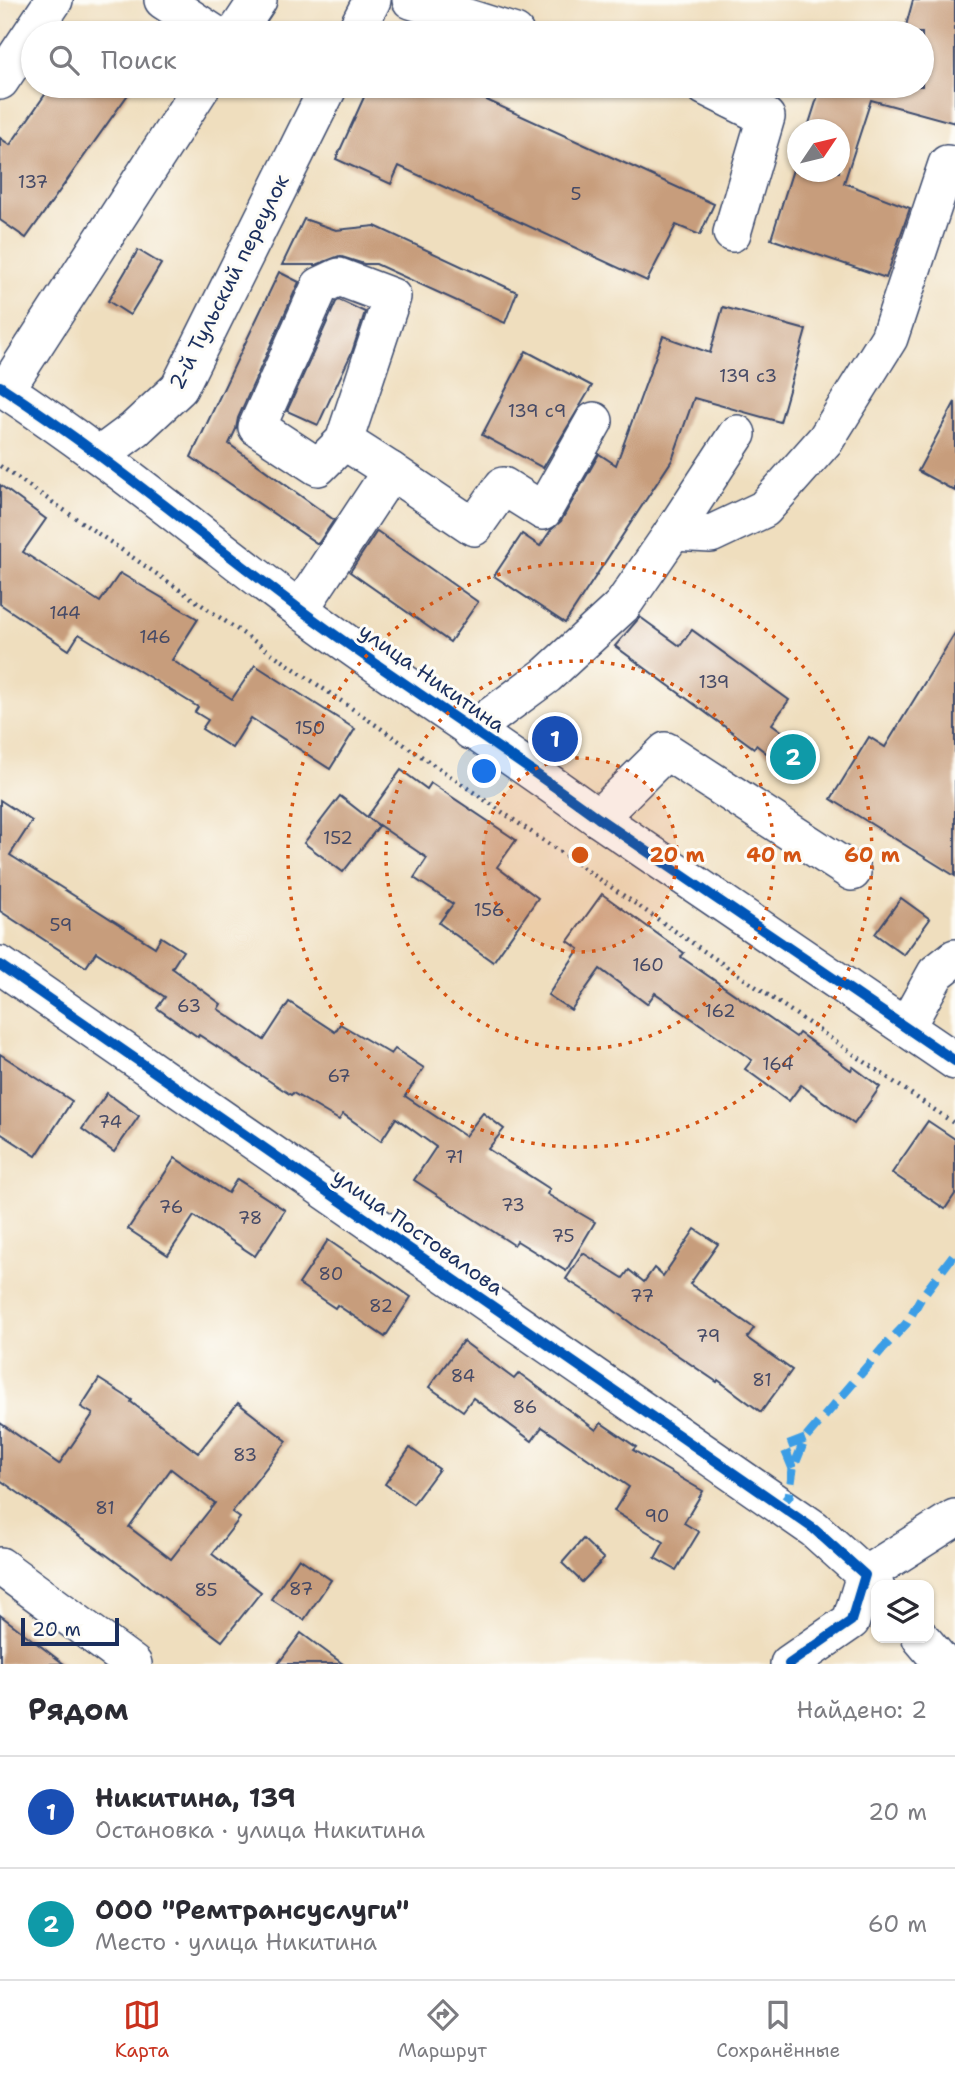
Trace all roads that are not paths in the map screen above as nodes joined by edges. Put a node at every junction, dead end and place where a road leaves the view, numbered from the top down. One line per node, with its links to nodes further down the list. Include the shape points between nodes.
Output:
1 (54, 0): 6 (street)
2 (163, 0): 7 (street)
3 (258, 0): 8 (street)
4 (372, 0): 9 (street)
5 (411, 0): 10 (street)
6 (40, 21)
7 (195, 21)
8 (244, 21)
9 (361, 21)
10 (477, 21)
11 (21, 50): 12 (street)
12 (0, 81)
13 (194, 98): 18 (street)
14 (323, 98): 22 (street, 2-й Тульский переулок, via 179,387)
15 (728, 98): 17 (street, via 766,117)
16 (947, 164): 24 (street, via 889,338 826,439 764,509 711,534)
17 (732, 233)
18 (3, 388): 22 (street, улица Никитина)
19 (594, 421): 23 (street, via 543,511 503,486 474,527)
20 (737, 434): 24 (street)
21 (344, 441): 21 (street, via 392,297 339,277 320,286 257,427 318,467); 23 (street)
22 (100, 455): 25 (street, улица Никитина)
23 (391, 471): 25 (street)
24 (673, 533): 26 (street, via 622,606 547,675)
25 (300, 609): 26 (street, улица Никитина)
26 (471, 731): 27 (street, улица Никитина)
27 (598, 818): 28 (street, via 666,751); 31 (street, улица Никитина)
28 (852, 872)
29 (955, 958): 31 (street, via 936,973)
30 (0, 965): 35 (street, улица Постовалова, via 814,1529)
31 (906, 1027): 32 (street, улица Никитина)
32 (955, 1061)
33 (955, 1518): 35 (street)
34 (0, 1566): 37 (street)
35 (870, 1582): 38 (street, via 851,1621)
36 (925, 1643): 39 (street)
37 (133, 1664)
38 (789, 1664)
39 (943, 1664)

